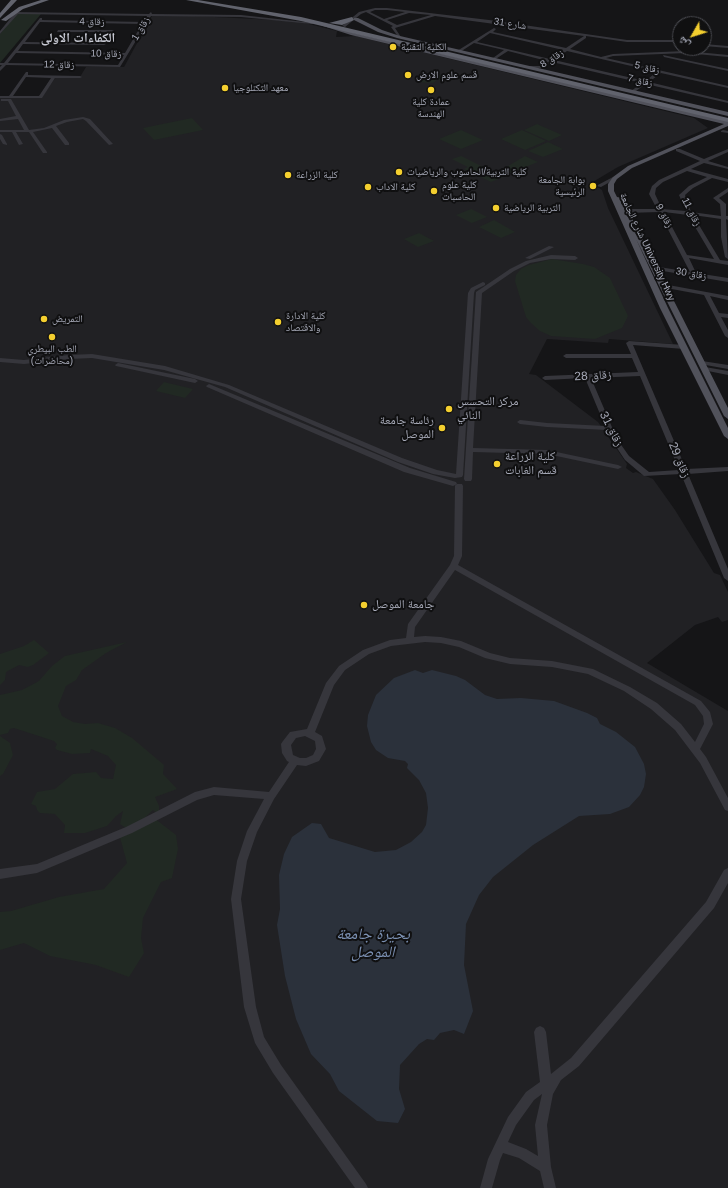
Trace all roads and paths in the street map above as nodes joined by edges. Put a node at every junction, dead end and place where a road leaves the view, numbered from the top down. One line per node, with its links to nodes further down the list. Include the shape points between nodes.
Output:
1 (14, 0): 16 (highway)
2 (22, 0): 19 (highway)
3 (46, 0): 12 (highway, via 25,6)
4 (189, 0): 26 (highway)
5 (204, 0): 29 (highway, via 285,13)
6 (0, 9): 16 (highway)
7 (116, 10): 9 (street)
8 (376, 10): 10 (street, شارع 31); 11 (street, شارع 31); 18 (street, شارع 31, via 364,11)
9 (43, 12): 12 (street); 13 (street); 21 (street)
10 (368, 12): 18 (street, شارع 31); 20 (street)
11 (400, 12): 15 (street, شارع 31); 36 (street, شارع 31, via 483,20)
12 (15, 13): 19 (highway); 34 (street)
13 (97, 13): 14 (street); 23 (street)
14 (151, 13): 25 (street, زقاق 1); 29 (street, via 262,17)
15 (407, 13): 17 (street, شارع 31); 20 (street)
16 (0, 15)
17 (433, 16): 27 (street, شارع 31); 31 (street)
18 (355, 18): 29 (highway); 30 (street, شارع 31); 41 (main road)
19 (4, 20): 28 (highway)
20 (384, 20): 31 (street)
21 (38, 22): 22 (street, زقاق 4); 50 (street)
22 (65, 22): 23 (street, زقاق 4); 32 (street)
23 (91, 22): 24 (street, زقاق 4)
24 (118, 22): 25 (street, زقاق 4); 33 (street)
25 (145, 23): 69 (street, زقاق 1)
26 (321, 23): 29 (main road); 40 (highway)
27 (503, 24): 35 (street); 36 (street, شارع 31)
28 (0, 25)
29 (332, 26): 30 (highway); 53 (main road)
30 (346, 26): 41 (highway)
31 (396, 26): 41 (street, via 392,28)
32 (58, 31): 33 (street); 51 (street)
33 (112, 31): 52 (street)
34 (0, 32)
35 (489, 32): 37 (street); 44 (street)
36 (565, 33): 39 (street, شارع 31); 48 (street, شارع 31, via 627,41)
37 (505, 36): 42 (street); 43 (street)
38 (537, 36): 47 (street)
39 (585, 37): 49 (street, شارع 31, via 639,44); 63 (street, زقاق 8)
40 (382, 38): 53 (highway); 86 (highway)
41 (402, 39): 64 (main road); 88 (highway)
42 (500, 39)
43 (519, 39): 46 (street); 47 (street)
44 (473, 42): 57 (street); 64 (street)
45 (494, 42): 57 (street)
46 (514, 42)
47 (531, 42): 54 (street)
48 (672, 42)
49 (672, 42)
50 (22, 43): 51 (street); 65 (street)
51 (50, 43): 52 (street)
52 (104, 44): 68 (street)
53 (394, 44): 88 (main road)
54 (540, 44): 60 (street); 63 (street)
55 (712, 45): 59 (street)
56 (712, 45): 58 (street)
57 (489, 46): 61 (street)
58 (718, 46): 59 (street); 71 (street)
59 (728, 46)
60 (535, 47)
61 (506, 48): 70 (street); 74 (street)
62 (530, 50): 70 (street)
63 (566, 50): 73 (street, زقاق 5); 75 (street, زقاق 8)
64 (458, 51): 74 (main road)
65 (14, 52): 66 (street, زقاق 10); 77 (street)
66 (64, 53): 68 (street, زقاق 10); 79 (street)
67 (652, 53): 71 (street, via 686,52); 73 (street); 82 (street)
68 (98, 54): 69 (street, زقاق 10)
69 (126, 54): 80 (street, زقاق 1)
70 (524, 54): 75 (street)
71 (718, 55): 72 (street)
72 (728, 56)
73 (600, 58): 83 (street, زقاق 5)
74 (494, 59): 88 (main road)
75 (551, 60): 76 (street, زقاق 8, via 537,68); 89 (street, زقاق 7)
76 (516, 63)
77 (2, 64): 78 (street, زقاق 12); 81 (street)
78 (34, 64): 79 (street, زقاق 12); 84 (street)
79 (56, 64): 80 (street, زقاق 12)
80 (119, 66)
81 (0, 70)
82 (728, 70)
83 (661, 71): 89 (street); 90 (street, زقاق 5)
84 (25, 76): 85 (street); 93 (street)
85 (54, 76): 87 (street); 93 (street, via 40,97)
86 (540, 76): 88 (highway); 98 (highway)
87 (80, 77)
88 (551, 77): 91 (main road); 96 (main road); 98 (highway)
89 (646, 82): 91 (street); 95 (street, زقاق 7)
90 (728, 87)
91 (633, 92): 98 (main road)
92 (0, 97): 93 (street)
93 (10, 97)
94 (0, 100): 97 (street, via 9,100)
95 (728, 102)
96 (689, 115): 101 (main road); 104 (main road, via 710,122)
97 (19, 116): 99 (street); 103 (street)
98 (726, 116)
99 (1, 119): 105 (street, via 6,127)
100 (52, 126): 103 (street); 108 (street); 109 (street, via 83,118)
101 (727, 128): 104 (main road, شارع الجامعة University Hwy); 110 (main road, شارع الجامعة University Hwy)
102 (13, 131): 103 (street); 105 (street); 107 (street)
103 (29, 131): 112 (street)
104 (713, 131): 119 (main road, شارع الجامعة University Hwy, via 634,165)
105 (1, 132): 106 (street)
106 (6, 144)
107 (21, 144)
108 (67, 144)
109 (111, 144)
110 (678, 150): 115 (street); 124 (main road, شارع الجامعة University Hwy, via 636,168 621,179 618,196)
111 (728, 150): 113 (street, زقاق 9)
112 (45, 152)
113 (722, 153): 114 (street); 115 (street, زقاق 9)
114 (728, 154)
115 (704, 161): 116 (street); 117 (street, زقاق 9)
116 (728, 168)
117 (686, 169): 118 (street); 123 (street, زقاق 9, via 654,187 652,194)
118 (712, 176): 120 (street); 125 (street, زقاق 11, via 682,194)
119 (615, 178): 121 (main road, شارع الجامعة University Hwy); 121 (street, via 599,186)
120 (728, 181)
121 (611, 189): 129 (main road, شارع الجامعة University Hwy)
122 (728, 190): 126 (street, via 716,198 723,204)
123 (660, 210): 124 (street); 125 (street); 131 (street, زقاق 9)
124 (626, 211): 130 (main road, شارع الجامعة University Hwy)
125 (690, 214): 126 (street); 134 (street, زقاق 11)
126 (725, 217): 127 (street)
127 (726, 234): 132 (street)
128 (551, 247): 165 (street, via 506,269 473,289 471,293)
129 (639, 256): 130 (main road); 145 (main road, شارع الجامعة University Hwy)
130 (647, 256): 136 (main road, شارع الجامعة University Hwy)
131 (685, 256): 134 (street); 137 (street, زقاق 9)
132 (728, 257)
133 (575, 258): 161 (street, via 551,257 528,262 479,292)
134 (718, 261): 135 (street)
135 (728, 263)
136 (653, 268): 137 (street, زقاق 30); 139 (main road, شارع الجامعة University Hwy)
137 (694, 274): 138 (street, زقاق 30)
138 (728, 280)
139 (663, 286): 140 (street); 150 (main road, شارع الجامعة University Hwy)
140 (706, 294): 141 (street); 142 (street)
141 (728, 298)
142 (716, 314): 143 (street); 144 (street)
143 (728, 316)
144 (727, 334)
145 (684, 348): 147 (street, زقاق 29, via 628,343); 160 (main road, شارع الجامعة University Hwy)
146 (566, 356): 147 (street)
147 (634, 356): 154 (street, زقاق 29)
148 (0, 360): 152 (street, via 24,362 69,356 92,356)
149 (0, 366): 152 (street, via 18,367 84,360)
150 (703, 366): 151 (street); 153 (street); 157 (main road, شارع الجامعة University Hwy)
151 (728, 367)
152 (162, 370): 165 (street, via 227,386 400,460 428,470); 167 (street, via 223,391 407,470)
153 (728, 373)
154 (642, 374): 155 (street, زقاق 28); 164 (street, زقاق 29)
155 (588, 376): 156 (street, زقاق 28); 159 (street, زقاق 31)
156 (545, 378)
157 (728, 416)
158 (520, 422): 159 (street)
159 (609, 428): 164 (street, زقاق 31, via 627,458 647,474)
160 (728, 436)
161 (470, 450): 162 (street, via 547,452); 166 (street)
162 (618, 467)
163 (728, 469): 164 (street)
164 (684, 472): 169 (street, زقاق 29)
165 (457, 475): 166 (street); 167 (street, via 451,480)
166 (468, 479): 167 (street, via 466,484)
167 (456, 485): 168 (street, via 458,556)
168 (454, 566): 170 (street, via 411,626); 172 (street, via 698,703 707,715 709,724)
169 (728, 578)
170 (410, 641): 171 (street, via 390,643 366,652 342,668 330,683); 172 (street, via 441,640 510,661 552,664 590,672 627,689 654,706 678,727)
171 (310, 733): 173 (street, via 293,735 286,744 287,754); 173 (street, via 319,739 319,754 306,762)
172 (695, 750): 175 (street)
173 (295, 761): 174 (street)
174 (271, 796): 176 (street, via 214,792 195,796 138,825 37,868); 183 (street, via 252,831 242,861 236,899 250,1007 259,1039 277,1069)
175 (728, 807)
176 (0, 874)
177 (727, 877): 179 (street, via 710,905 575,1062)
178 (540, 1032): 180 (street)
179 (557, 1076): 180 (street); 182 (street, via 548,1092 541,1125)
180 (546, 1084): 181 (street, via 530,1096 512,1121)
181 (501, 1146): 182 (street, via 522,1153); 184 (street, via 494,1159)
182 (545, 1167): 185 (street)
183 (362, 1188)
184 (486, 1188)
185 (550, 1188)

